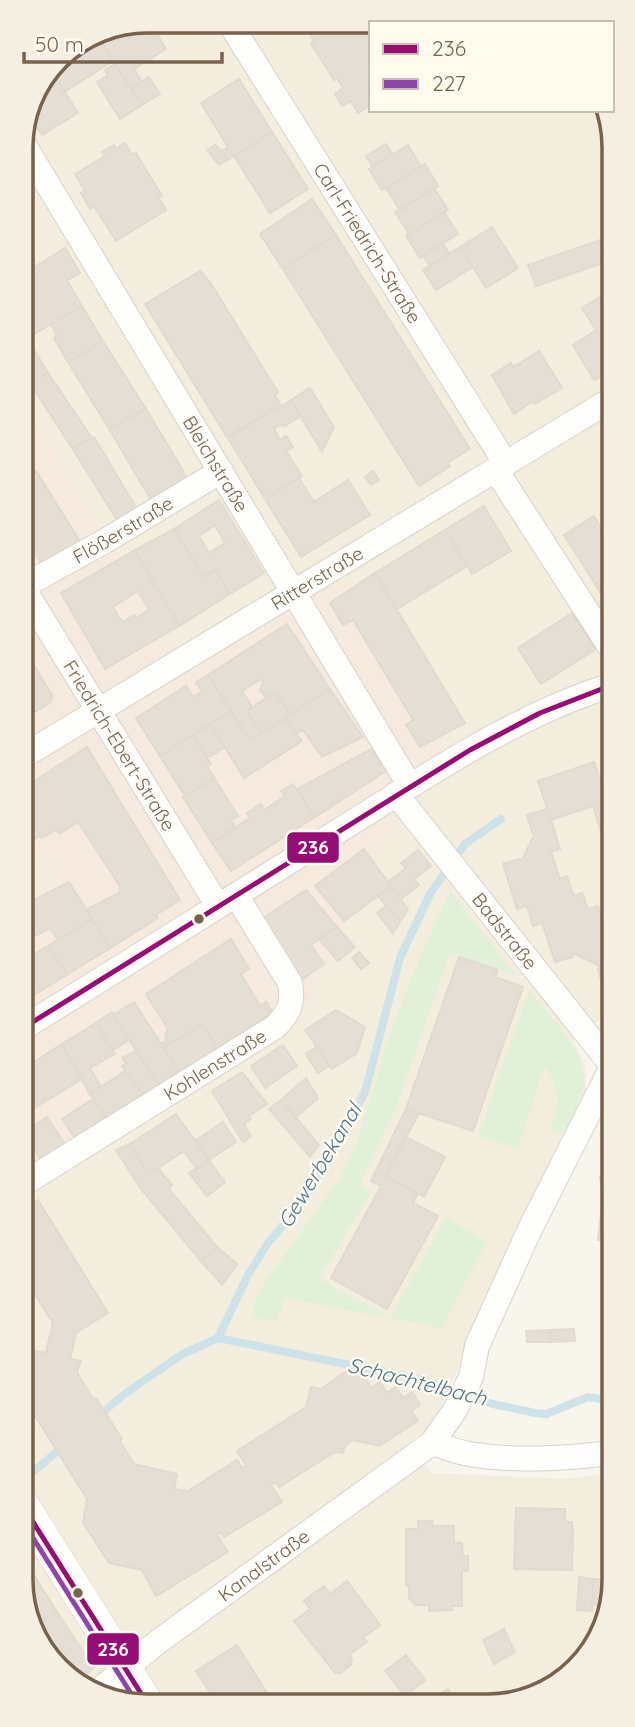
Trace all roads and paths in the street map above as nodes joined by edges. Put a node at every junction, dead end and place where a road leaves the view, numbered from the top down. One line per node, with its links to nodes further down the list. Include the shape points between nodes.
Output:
1 (236, 33): 4 (street, Carl-Friedrich-Straße)
2 (33, 160): 5 (street, Bleichstraße)
3 (602, 405): 4 (street, Ritterstraße)
4 (501, 467): 7 (street, Ritterstraße); 9 (street, Carl-Friedrich-Straße)
5 (221, 471): 6 (street, Flößerstraße); 7 (street, Bleichstraße)
6 (33, 581)
7 (293, 592): 11 (street, Ritterstraße); 13 (street, Bleichstraße)
8 (33, 605): 11 (street, Friedrich-Ebert-Straße)
9 (602, 634)
10 (602, 688): 13 (street, via 534,715)
11 (97, 711): 12 (street, Ritterstraße); 14 (street, Friedrich-Ebert-Straße)
12 (33, 750)
13 (403, 790): 14 (street); 16 (street, Badstraße, via 440,849)
14 (227, 901): 15 (street); 18 (street, Kohlenstraße, via 290,984 293,999 287,1014 275,1027)
15 (33, 1022)
16 (602, 1054)
17 (602, 1086): 19 (street, Kanalstraße, via 477,1346 471,1377)
18 (33, 1178)
19 (432, 1443): 20 (street, via 467,1454 513,1459); 22 (street, Kanalstraße)
20 (602, 1454)
21 (33, 1519): 22 (street)
22 (125, 1667): 23 (street, Kanalstraße); 24 (street)
23 (104, 1685)
24 (141, 1693)

